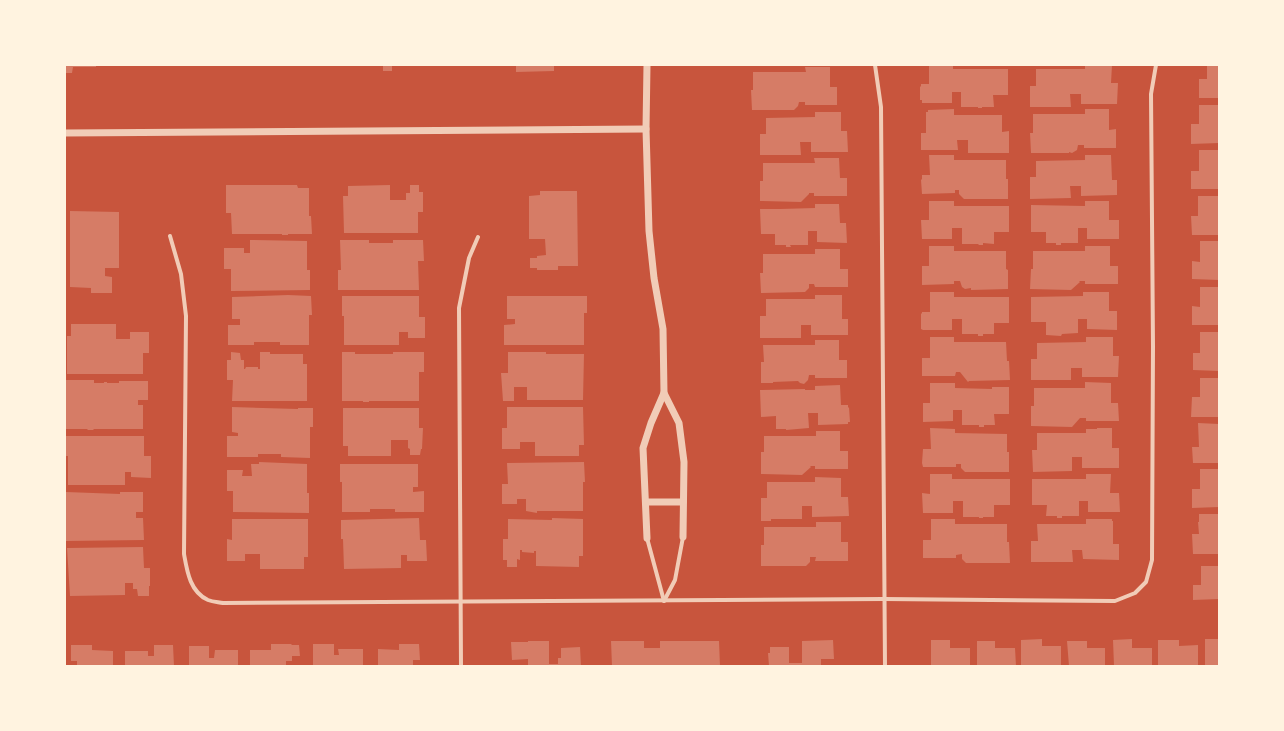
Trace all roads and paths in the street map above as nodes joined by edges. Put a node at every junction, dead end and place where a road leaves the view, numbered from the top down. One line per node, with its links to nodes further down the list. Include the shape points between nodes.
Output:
1 (647, 65): 4 (street)
2 (875, 65): 13 (street, via 881,107)
3 (1156, 65): 13 (street, via 1151,94 1152,560 1146,582 1135,593 1116,601)
4 (646, 129): 5 (street); 8 (street, via 649,231 663,329)
5 (65, 133)
6 (170, 236): 15 (street, via 181,274 186,316 184,554 188,577 196,592 207,600 223,603)
7 (478, 237): 15 (street, via 469,258 459,308)
8 (664, 393): 9 (street, via 644,448); 10 (street, via 679,423 684,462)
9 (646, 502): 10 (street); 12 (street)
10 (683, 502): 11 (street)
11 (683, 537): 14 (street, via 675,580)
12 (647, 538): 14 (street)
13 (884, 599): 14 (street); 17 (street)
14 (664, 601): 15 (street)
15 (461, 602): 16 (street)
16 (461, 666)
17 (885, 666)

